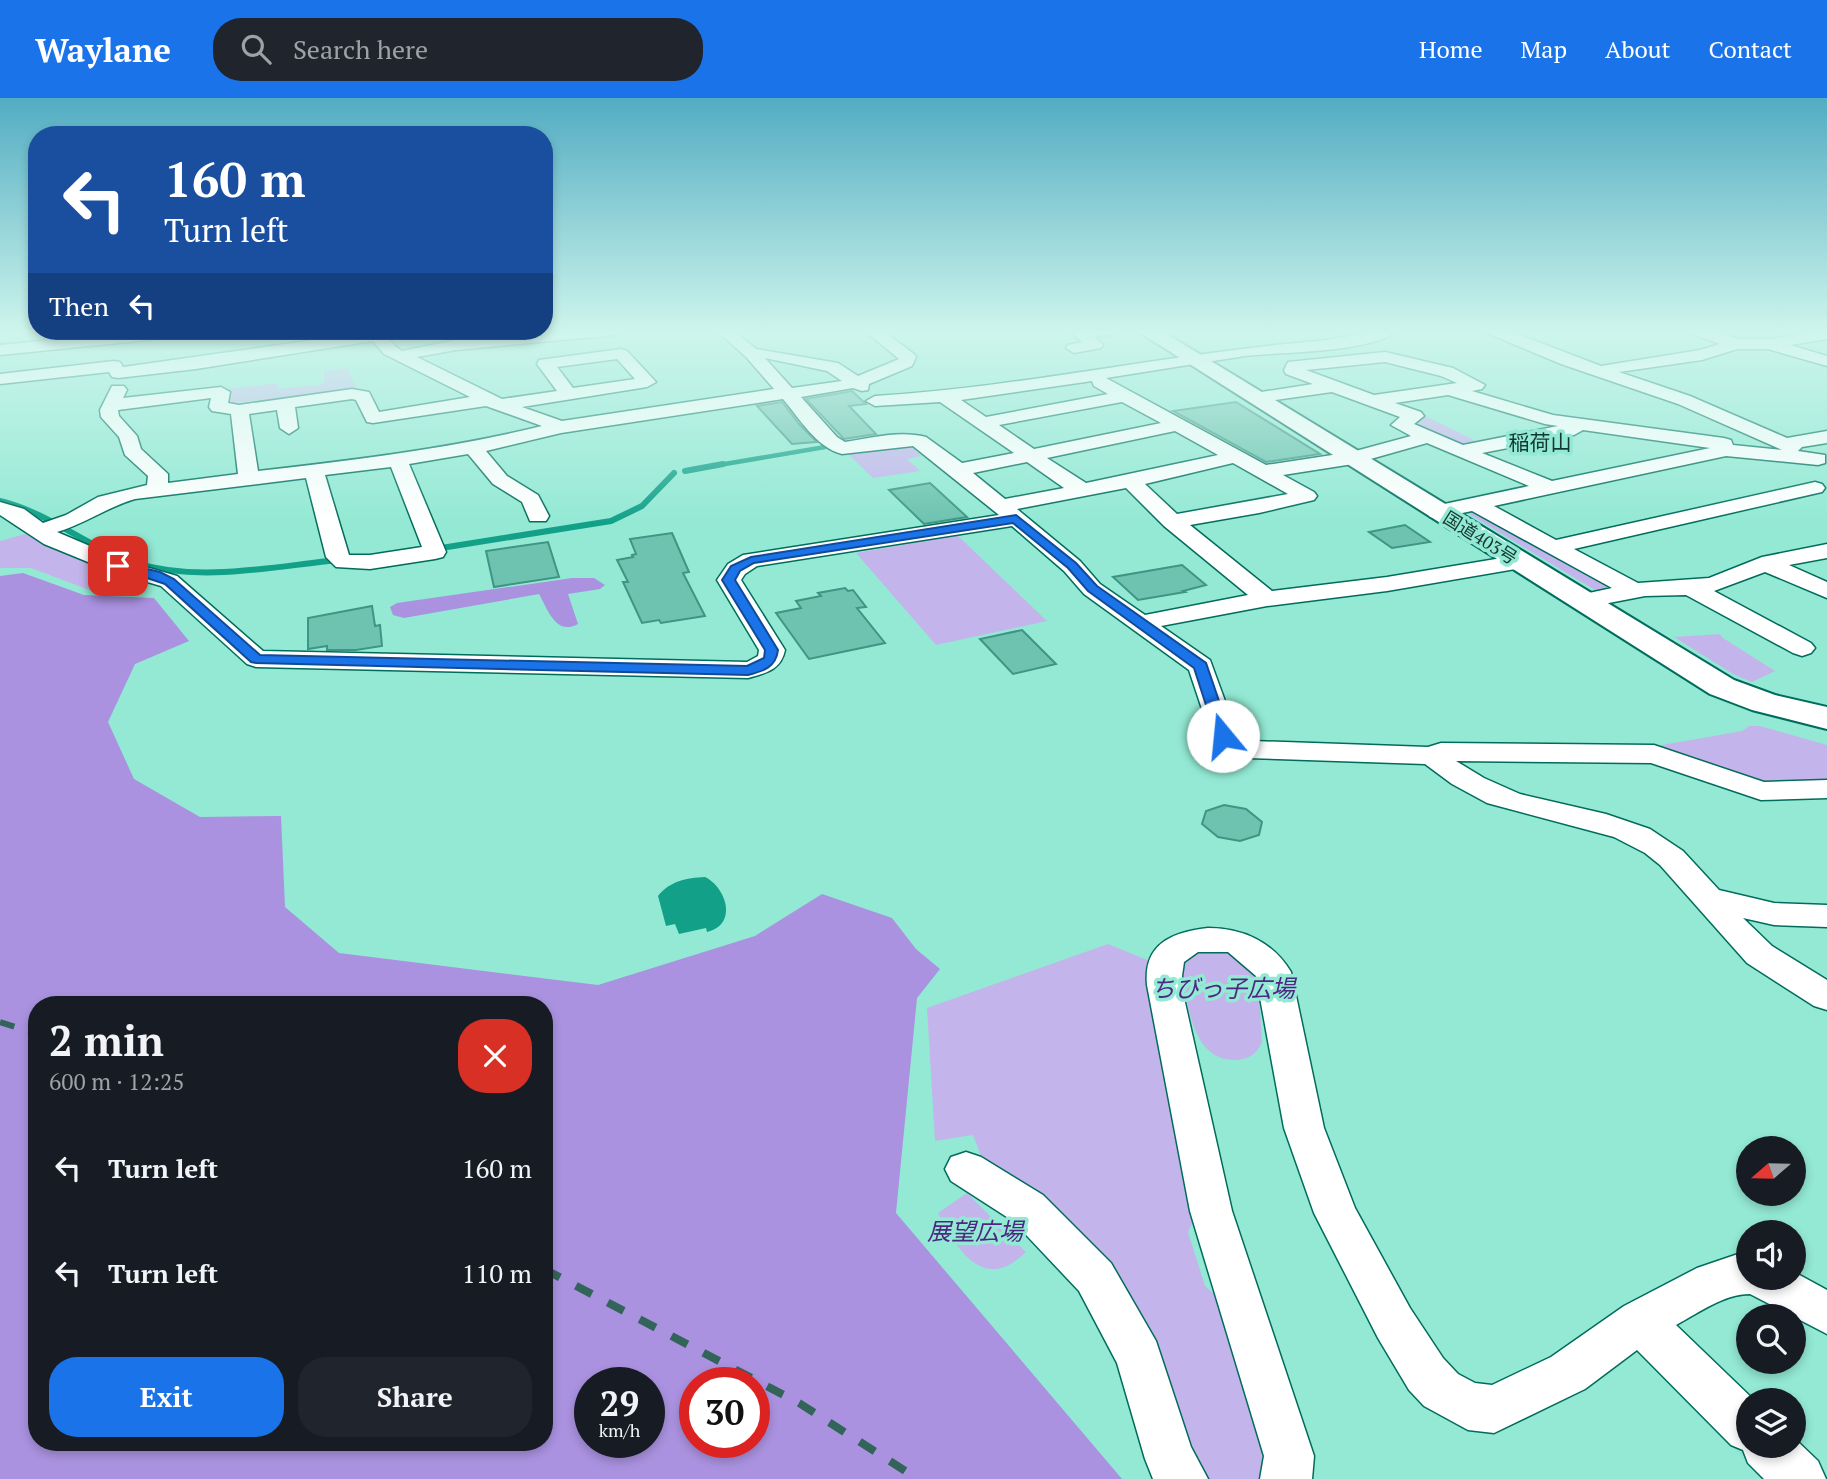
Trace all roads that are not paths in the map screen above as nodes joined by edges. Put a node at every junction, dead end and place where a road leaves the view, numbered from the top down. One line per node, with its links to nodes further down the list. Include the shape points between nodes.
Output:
1 (116, 394): 26 (street)
2 (200, 394): 26 (street)
3 (221, 394): 27 (street, via 218,407)
4 (349, 394): 25 (street)
5 (354, 394): 24 (street, via 363,396 373,418)
6 (480, 394): 24 (street)
7 (565, 394): 24 (street)
8 (784, 394): 32 (street)
9 (787, 394): 29 (street, via 838,447)
10 (870, 394): 22 (street)
11 (982, 394): 21 (street)
12 (1121, 394): 19 (street)
13 (1249, 394): 20 (highway, 国道403号)
14 (1280, 394): 20 (street)
15 (1354, 394): 23 (street)
16 (1414, 394): 23 (street)
17 (1466, 394): 31 (street)
18 (1668, 394): 37 (street)
19 (1124, 396): 28 (street); 30 (street)
20 (1255, 398): 43 (highway, 国道403号)
21 (948, 400): 22 (street); 28 (street); 29 (street)
22 (876, 401): 29 (street)
23 (1372, 401): 34 (street, via 1415,415 1400,425)
24 (494, 402): 32 (street)
25 (285, 404): 27 (street); 33 (street)
26 (111, 405): 52 (street, via 110,417 128,436 132,451 158,474)
27 (239, 410): 49 (street)
28 (983, 423): 41 (street)
29 (907, 424): 46 (street, via 919,441)
30 (1178, 425): 41 (street); 42 (street)
31 (1591, 426): 40 (street); 44 (street)
32 (561, 427): 38 (street)
33 (289, 428)
34 (1429, 438): 40 (street); 43 (street)
35 (1827, 438): 37 (street)
36 (372, 440): 45 (street)
37 (1785, 444): 44 (street)
38 (473, 448): 45 (street); 59 (street, via 500,480 531,499)
39 (1726, 450): 44 (street); 51 (street); 53 (street)
40 (1461, 451): 51 (street)
41 (1030, 455): 46 (street); 54 (street)
42 (1235, 457): 48 (street); 50 (street)
43 (1353, 458): 48 (street); 57 (highway, 国道403号)
44 (1818, 459)
45 (388, 461): 47 (street); 47 (street, via 434,549 407,557 340,560)
46 (958, 470): 58 (street)
47 (314, 471): 49 (street)
48 (1263, 472): 60 (street, via 1307,496)
49 (249, 479): 52 (street)
50 (1130, 481): 54 (street); 60 (street)
51 (1550, 488): 55 (street)
52 (157, 490): 61 (street, via 119,496)
53 (1821, 490): 62 (street)
54 (1083, 491): 58 (street)
55 (1475, 505): 57 (street); 62 (street)
56 (0, 508): 61 (street)
57 (1438, 512): 64 (highway, 国道403号)
58 (1008, 513): 61 (street, via 751,560 736,569 729,580 772,650 762,666 748,670 256,659 169,581 118,566); 71 (street, via 1072,566 1092,589)
59 (538, 516)
60 (1172, 520): 69 (street)
61 (50, 527)
62 (1553, 547): 67 (street)
63 (1827, 551): 65 (street)
64 (1520, 562): 69 (street); 70 (highway, 国道403号)
65 (1764, 564): 66 (street, via 1714,584); 68 (street)
66 (1690, 588): 67 (street); 72 (street)
67 (1634, 591): 70 (street)
68 (1827, 591)
69 (1267, 599): 71 (street)
70 (1583, 601): 73 (highway, 国道403号, via 1722,687)
71 (1140, 623): 74 (street, via 1201,666 1223,736 1235,744 1247,749)
72 (1802, 648)
73 (1827, 718)
74 (1432, 756): 75 (street, via 1441,752 1654,754 1760,791); 76 (street, via 1449,771 1517,804 1639,836 1667,854)
75 (1827, 789)
76 (1707, 898): 77 (street, via 1774,914); 78 (street, via 1753,949)
77 (1827, 916)
78 (1827, 997)
79 (966, 1169): 86 (street, via 1028,1208 1095,1277 1139,1357 1170,1460)
80 (1736, 1275): 83 (street)
81 (1785, 1290): 82 (street)
82 (1827, 1313)
83 (1640, 1321): 84 (street); 87 (street, via 1568,1373 1494,1409 1468,1405 1441,1390 1394,1323 1335,1213 1304,1128 1273,972 1239,943 1194,941 1175,949 1164,964 1166,998 1211,1211 1289,1456)
84 (1736, 1416)
85 (1778, 1458): 88 (street)
86 (1182, 1479)
87 (1286, 1479)
88 (1800, 1479)

